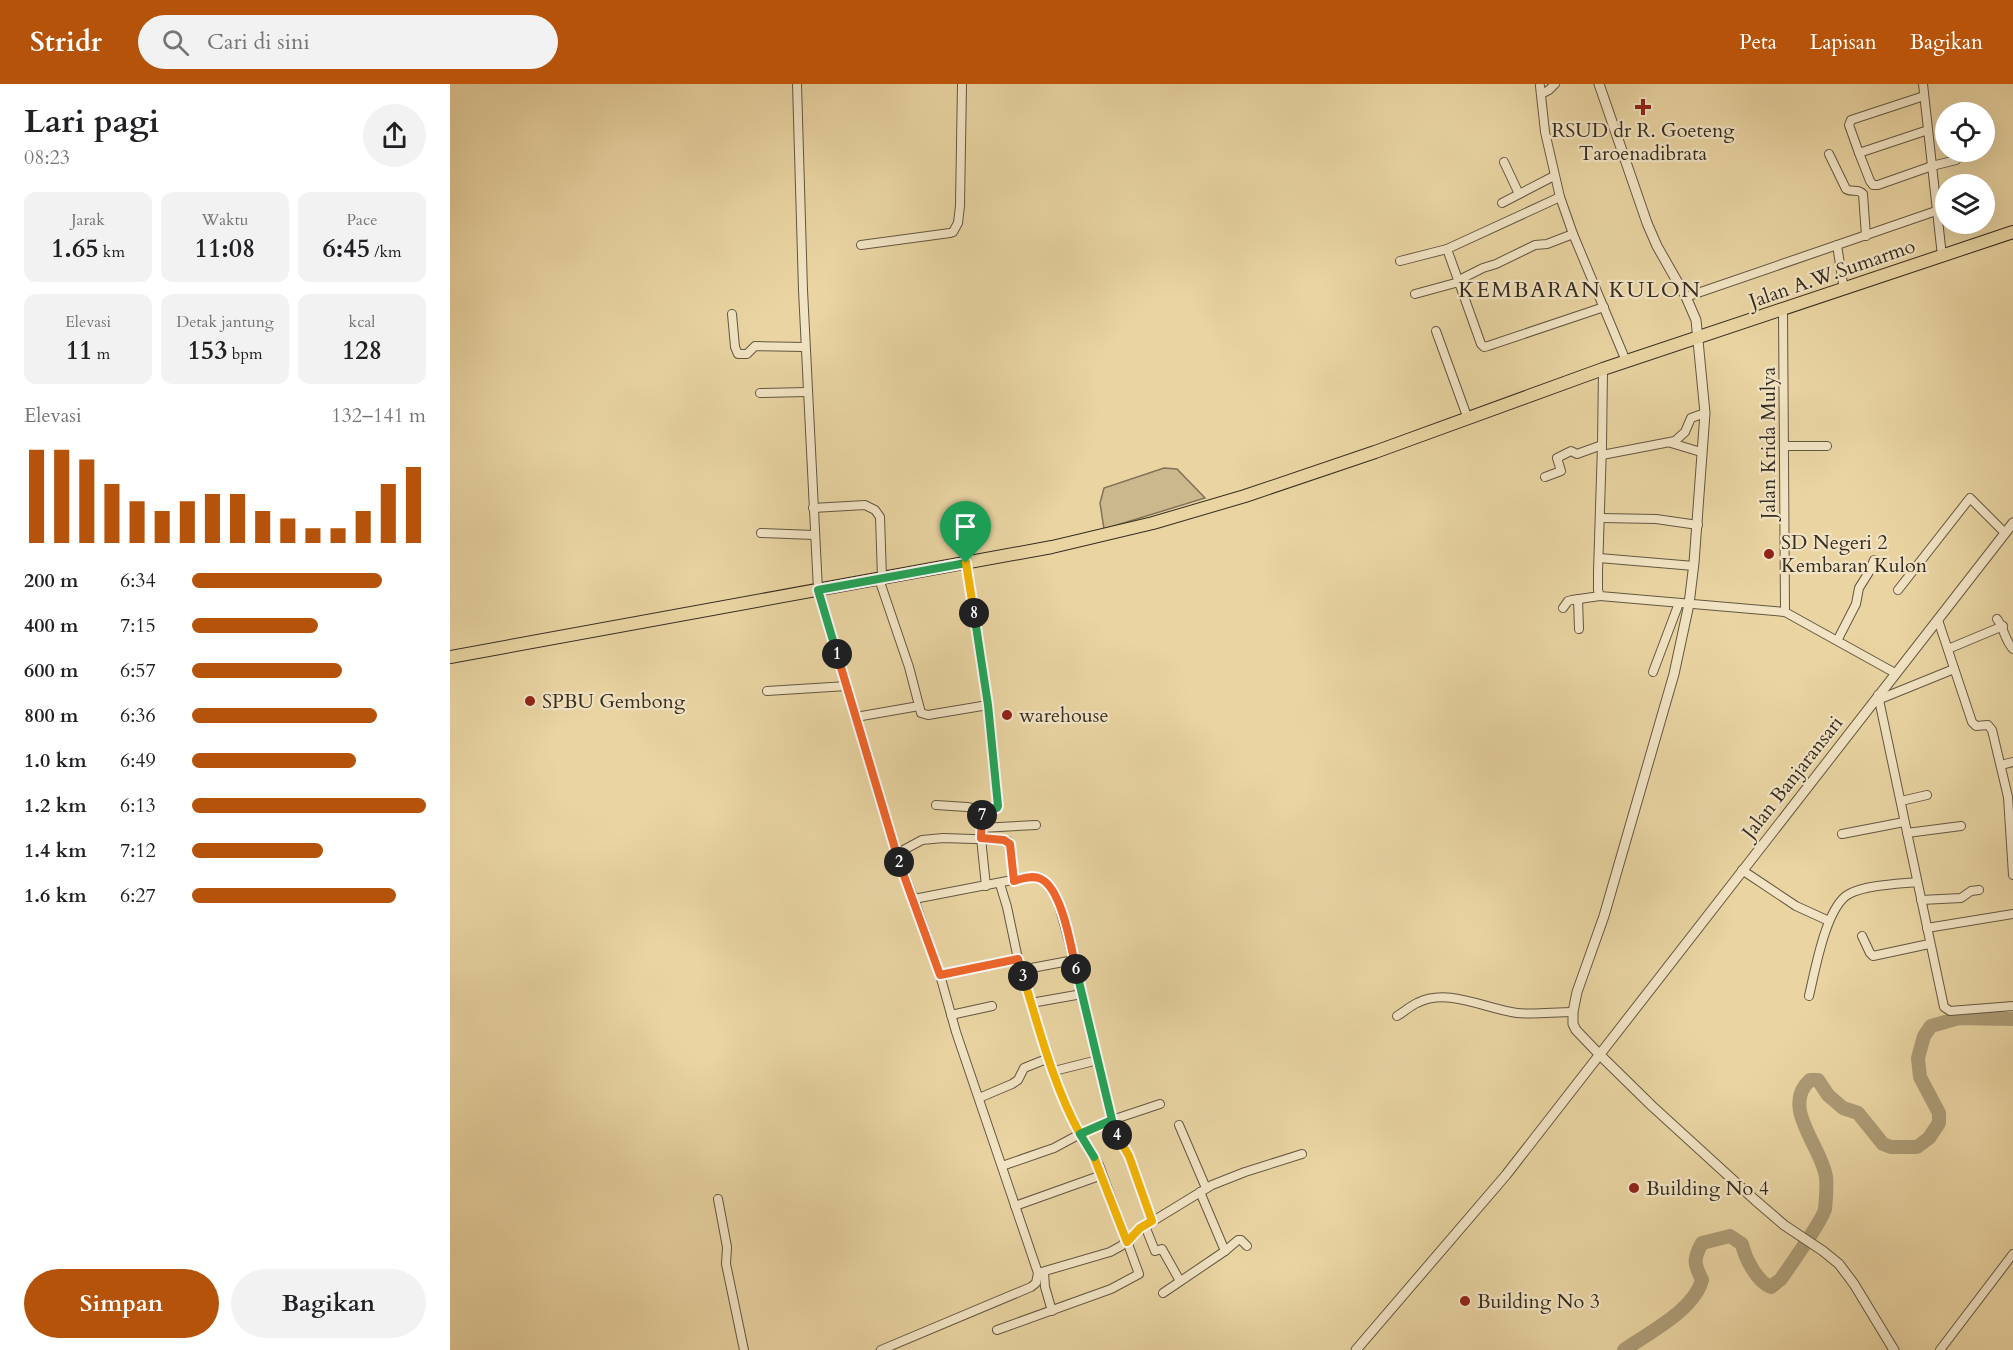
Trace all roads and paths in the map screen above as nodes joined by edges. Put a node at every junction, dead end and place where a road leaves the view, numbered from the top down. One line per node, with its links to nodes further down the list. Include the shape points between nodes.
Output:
1 (797, 84): 37 (street)
2 (962, 84): 23 (street, via 960,206 955,229 951,233)
3 (1555, 84): 13 (street, via 1550,90 1540,90)
4 (1599, 84): 31 (street, via 1647,223)
5 (1923, 84): 6 (street)
6 (1924, 96): 7 (street); 8 (street, via 1849,121)
7 (1928, 130): 8 (street); 12 (street)
8 (1859, 153): 12 (street, via 1873,185)
9 (1829, 154): 22 (street, via 1846,189 1863,194)
10 (1504, 162): 14 (street)
11 (1948, 162): 12 (street)
12 (1932, 166): 16 (street)
13 (1554, 176): 14 (street); 15 (street)
14 (1519, 194): 17 (street)
15 (1560, 197): 20 (street); 25 (street)
16 (1935, 200)
17 (1502, 203)
18 (1935, 211): 22 (street)
19 (2013, 232): 26 (main road, Jalan A.W.Sumarmo)
20 (1573, 234): 28 (street, via 1535,245); 32 (street)
21 (1939, 234): 26 (street)
22 (1866, 236): 24 (street)
23 (861, 245)
24 (1837, 245): 29 (street); 31 (street)
25 (1447, 249): 27 (street); 28 (street)
26 (1942, 256): 29 (main road, Jalan A.W.Sumarmo)
27 (1400, 261)
28 (1459, 281): 30 (street); 32 (street, via 1484,347)
29 (1844, 290): 33 (main road, Jalan A.W.Sumarmo)
30 (1415, 294)
31 (1686, 297): 36 (street, via 1696,320)
32 (1604, 308): 38 (street)
33 (1783, 310): 36 (main road, Jalan A.W.Sumarmo); 46 (street, Jalan Krida Mulya)
34 (732, 315): 37 (street, via 738,354 747,354 755,346)
35 (1436, 331): 43 (street)
36 (1697, 339): 38 (main road, Jalan A.W.Sumarmo); 42 (street)
37 (805, 347): 40 (street)
38 (1626, 361): 39 (main road, Jalan A.W.Sumarmo)
39 (1603, 369): 43 (main road, Jalan A.W.Sumarmo); 45 (street)
40 (807, 392): 41 (street); 51 (street)
41 (760, 393)
42 (1705, 413): 44 (street, via 1691,418 1680,438); 48 (street)
43 (1468, 418): 60 (main road, Jalan A.W.Sumarmo, via 1245,496 1153,523)
44 (1670, 443): 48 (street); 49 (street)
45 (1602, 445): 49 (street); 50 (street, via 1557,458 1561,471)
46 (1785, 446): 47 (street); 69 (street, Jalan Krida Mulya)
47 (1827, 446)
48 (1701, 452): 54 (street)
49 (1602, 455): 52 (street)
50 (1545, 477)
51 (813, 508): 57 (street); 62 (street, via 865,505 876,510 880,517)
52 (1601, 518): 54 (street); 58 (street)
53 (2013, 523): 56 (street, Jalan Banjaransari)
54 (1698, 525): 61 (street)
55 (762, 533): 57 (street)
56 (2005, 533): 64 (street, via 1970,498); 70 (street, Jalan Banjaransari)
57 (814, 535): 63 (street)
58 (1599, 558): 61 (street); 65 (street)
59 (1874, 560): 72 (street)
60 (966, 563): 62 (main road, Jalan A.W.Sumarmo); 82 (street)
61 (1694, 566): 67 (street)
62 (880, 579): 63 (main road, Jalan A.W.Sumarmo); 83 (street)
63 (818, 590): 75 (main road, Jalan A.W.Sumarmo); 79 (street)
64 (1898, 590)
65 (1600, 596): 66 (street); 67 (street)
66 (1578, 599): 68 (street, via 1568,601); 71 (street)
67 (1684, 603): 69 (street); 77 (street); 122 (street, via 1674,674 1653,753)
68 (1563, 608)
69 (1785, 612): 72 (street)
70 (1938, 620): 74 (street); 78 (street, Jalan Banjaransari)
71 (1579, 629)
72 (1838, 639): 78 (street)
73 (2013, 649): 74 (street, via 2000,622)
74 (1948, 650): 76 (street)
75 (450, 657)
76 (1954, 669): 81 (street); 86 (street, via 1972,722 1991,728)
77 (1653, 672)
78 (1895, 673): 81 (street, Jalan Banjaransari)
79 (847, 686): 80 (street); 84 (street)
80 (767, 691)
81 (1879, 697): 88 (street); 99 (street, Jalan Banjaransari)
82 (988, 705): 83 (street, via 928,715 921,713); 90 (street, via 998,806)
83 (919, 706): 84 (street)
84 (856, 717): 98 (street)
85 (2013, 762): 86 (street)
86 (2001, 765): 100 (street, via 2010,812)
87 (1927, 795): 88 (street)
88 (1901, 801): 91 (street)
89 (936, 805): 90 (street)
90 (982, 810): 94 (street)
91 (1904, 822): 95 (street); 96 (street)
92 (1036, 825): 94 (street)
93 (1961, 826): 95 (street)
94 (981, 828): 97 (street)
95 (1907, 833): 102 (street)
96 (1842, 834)
97 (981, 838): 98 (street, via 922,840); 101 (street, via 1010,844); 104 (street)
98 (896, 854): 106 (street)
99 (1742, 870): 109 (street, via 1796,906); 125 (street, Jalan Banjaransari)
100 (2013, 875)
101 (1014, 881): 103 (street); 114 (street, via 1036,877 1050,885)
102 (1917, 882): 107 (street); 109 (street, via 1851,893 1839,902)
103 (1000, 884): 104 (street); 113 (street)
104 (986, 886): 106 (street)
105 (1978, 890): 107 (street, via 1962,898)
106 (914, 899): 116 (street)
107 (1921, 900): 110 (street)
108 (2013, 914): 110 (street)
109 (1829, 921): 118 (street)
110 (1927, 928): 112 (street)
111 (1862, 936): 112 (street, via 1873,956)
112 (1929, 944): 121 (street, via 1945,1009)
113 (1018, 959): 115 (street); 116 (street)
114 (1074, 960): 115 (street); 117 (street)
115 (1021, 970): 119 (street)
116 (940, 975): 123 (street)
117 (1082, 994): 119 (street); 127 (street)
118 (1809, 996)
119 (1031, 1004): 126 (street)
120 (992, 1006): 123 (street)
121 (2013, 1006)
122 (1573, 1012): 124 (street, via 1520,1013 1438,998 1416,1003); 125 (street, via 1576,1029)
123 (951, 1015): 129 (street)
124 (1398, 1016)
125 (1599, 1054): 152 (street, Jalan Banjaransari, via 1506,1175); 153 (street, via 1755,1200 1831,1256 1847,1274)
126 (1049, 1058): 128 (street); 129 (street, via 1024,1068 1012,1084)
127 (1098, 1060): 128 (street); 131 (street)
128 (1054, 1071): 133 (street)
129 (979, 1098): 135 (street)
130 (1160, 1104): 131 (street)
131 (1111, 1120): 133 (street); 140 (street, via 1129,1156)
132 (1179, 1125): 137 (street)
133 (1080, 1134): 135 (street, via 1054,1148); 136 (street)
134 (1302, 1154): 137 (street)
135 (1002, 1166): 139 (street)
136 (1102, 1175): 139 (street); 141 (street)
137 (1203, 1190): 140 (street); 143 (street)
138 (718, 1199): 150 (street, via 727,1247 726,1264)
139 (1016, 1206): 145 (street)
140 (1149, 1223): 141 (street); 146 (street, via 1155,1251 1162,1249)
141 (1127, 1242): 145 (street, via 1110,1252); 148 (street, via 1138,1276)
142 (1247, 1246): 143 (street, via 1239,1240)
143 (1225, 1251): 146 (street)
144 (2013, 1254): 154 (street)
145 (1041, 1272): 148 (street); 151 (street, via 1030,1287)
146 (1180, 1281): 147 (street)
147 (1163, 1293)
148 (1052, 1311): 149 (street)
149 (998, 1330)
150 (744, 1350)
151 (881, 1350)
152 (1356, 1350)
153 (1894, 1350)
154 (1940, 1350)

